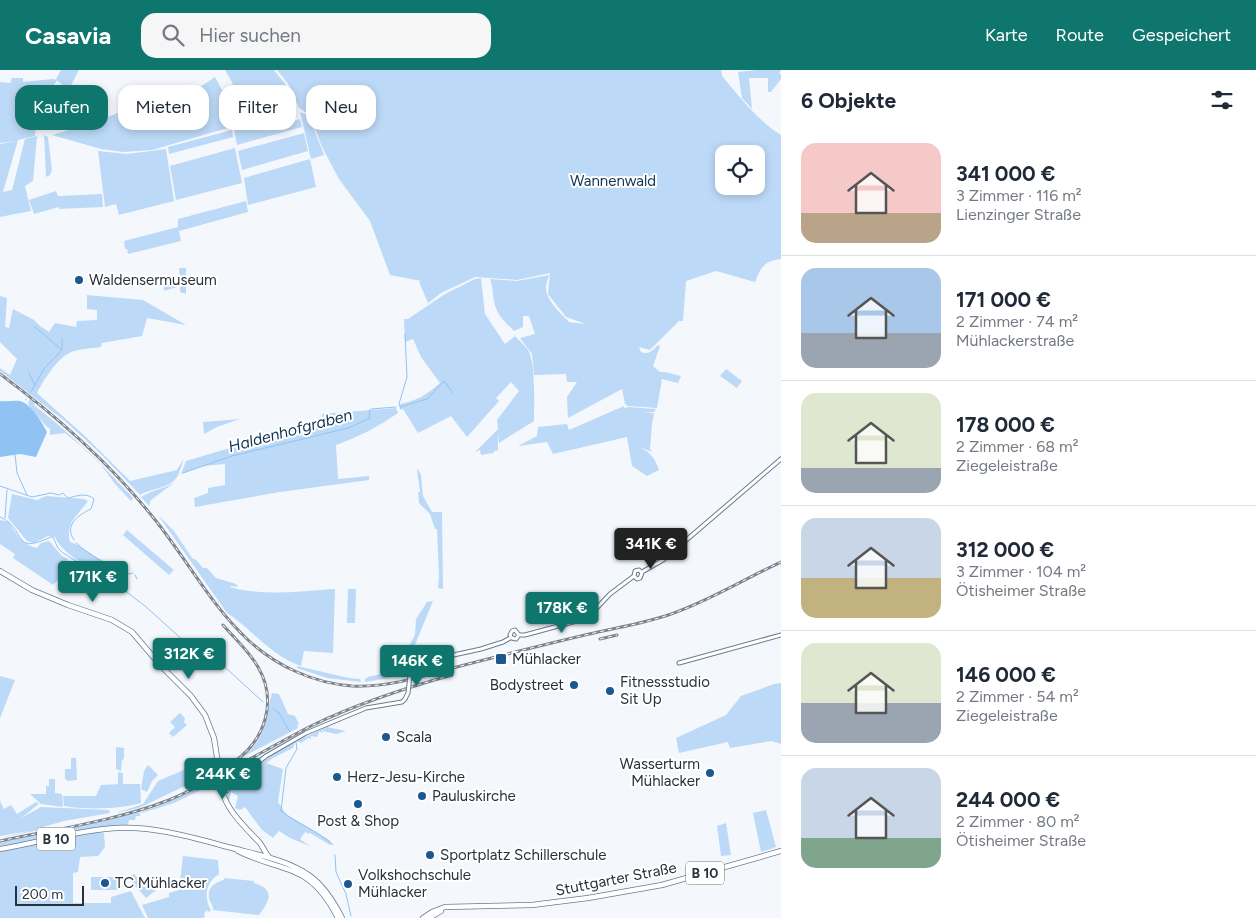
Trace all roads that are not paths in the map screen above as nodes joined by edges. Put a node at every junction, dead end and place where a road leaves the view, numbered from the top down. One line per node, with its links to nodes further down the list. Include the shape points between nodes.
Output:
1 (781, 459): 3 (street, via 664,560)
2 (0, 571): 9 (main road, via 53,600 125,626 142,641 201,708 213,733 220,776)
3 (642, 572): 4 (street, via 637,570); 4 (street, via 640,578)
4 (634, 576): 5 (street, via 584,618)
5 (519, 635): 7 (street, via 516,639); 7 (street, via 513,630)
6 (781, 635): 8 (street)
7 (511, 637): 9 (street, bridge, via 486,647 417,663 411,667 404,701 371,706 306,733 272,752)
8 (678, 663)
9 (225, 786): 10 (main road, via 226,802)
10 (262, 847): 13 (main road); 14 (main road)
11 (0, 849): 13 (main road, B 10, via 94,831 139,828 202,839)
12 (781, 851): 16 (main road, Stuttgarter Straße / B 10, via 628,891 532,906)
13 (260, 857): 14 (main road, B 10); 15 (main road, B 10)
14 (275, 860): 15 (main road, B 10)
15 (297, 870): 17 (main road, B 10, via 320,889); 18 (main road, B 10, via 325,890)
16 (451, 907): 19 (main road, Stuttgarter Straße / B 10, via 436,910); 20 (main road, Stuttgarter Straße / B 10)
17 (338, 918)
18 (342, 918)
19 (423, 918)
20 (430, 918)

